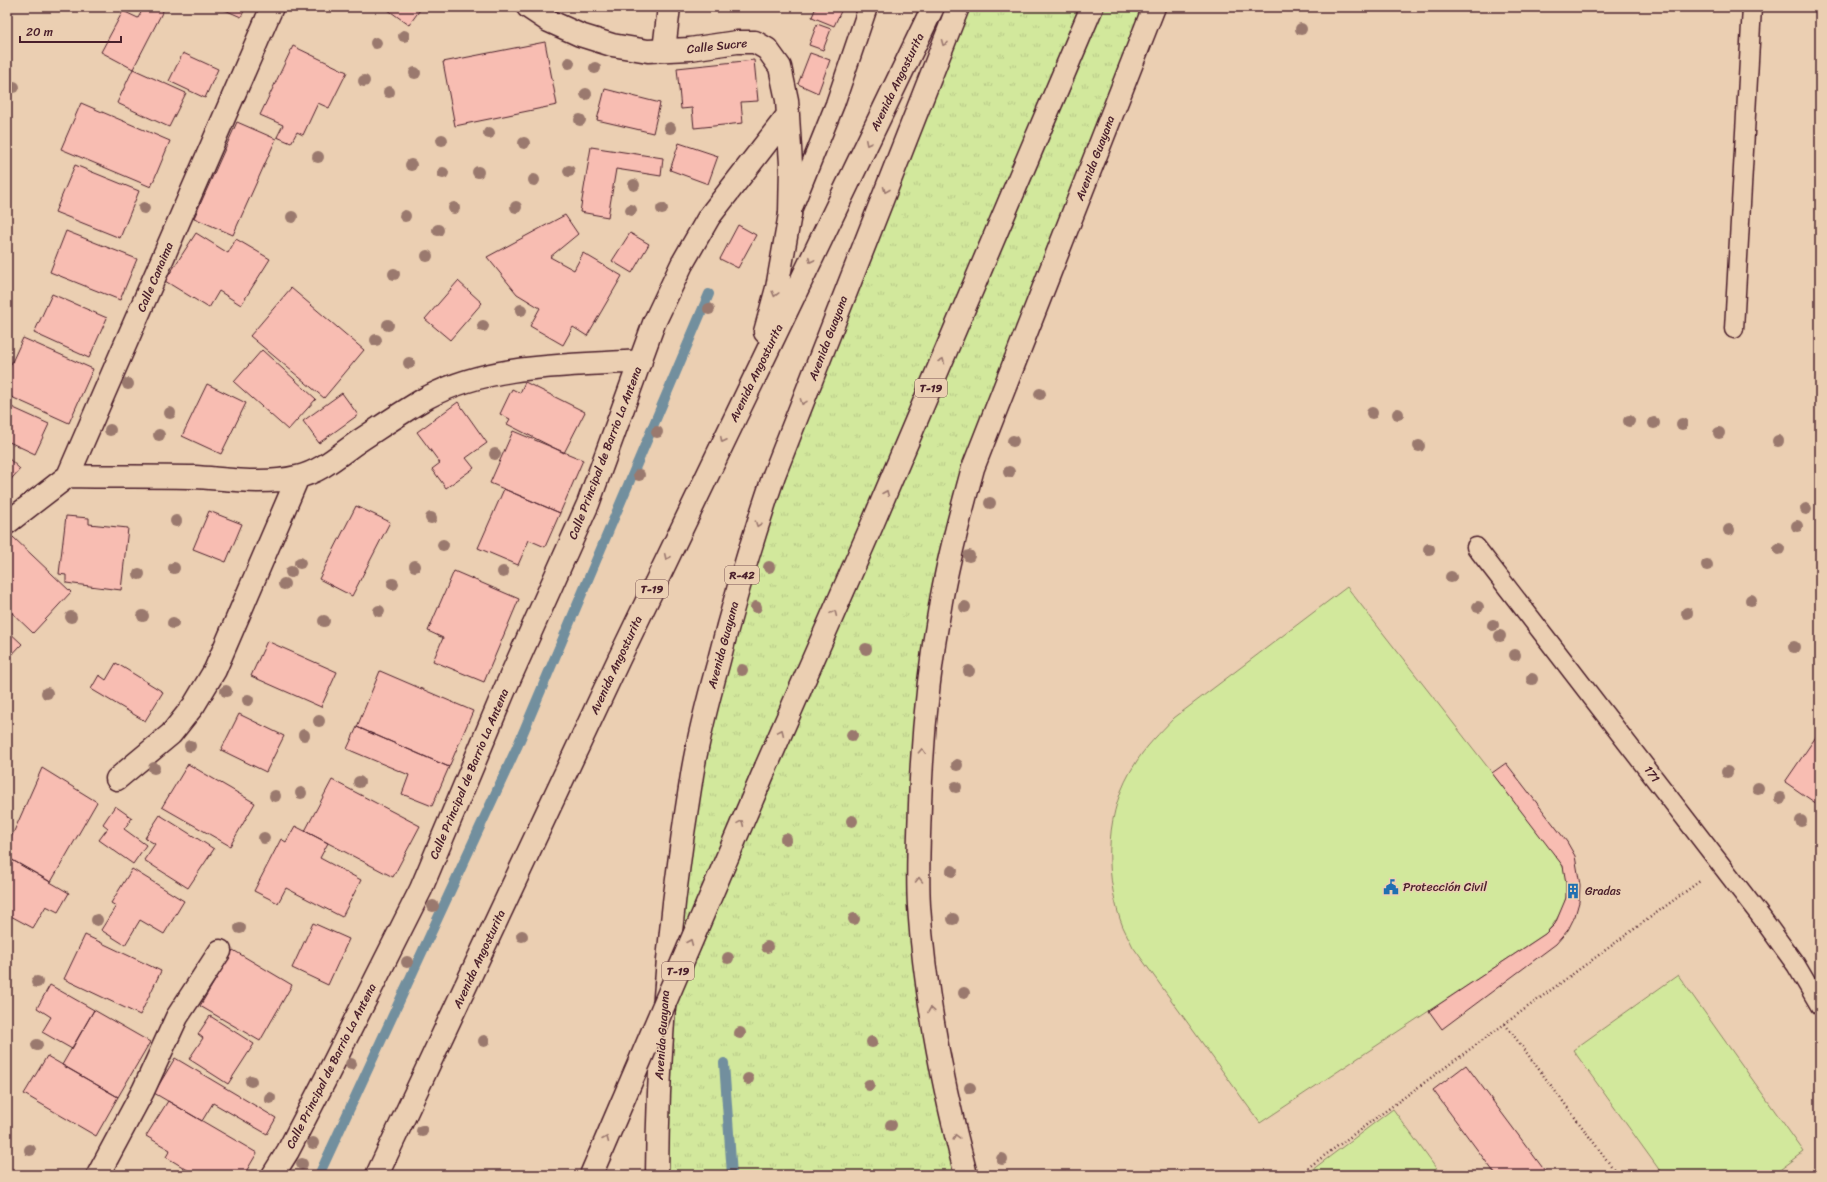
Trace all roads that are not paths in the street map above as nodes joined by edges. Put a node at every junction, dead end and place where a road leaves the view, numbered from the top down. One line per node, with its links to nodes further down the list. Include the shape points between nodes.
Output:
1 (272, 7): 16 (main road, Calle Canaima)
2 (528, 7): 10 (main road, Calle Sucre, via 549,21 580,35 612,45 648,51)
3 (669, 7): 10 (main road)
4 (868, 7): 12 (lane, via 835,104)
5 (934, 7): 15 (main road, Avenida Angosturita / T-19, one-way to 15)
6 (958, 7): 27 (main road, Avenida Guayana / R-42, one-way to 27, via 774,475 748,551 713,681 692,774 672,924 662,1024)
7 (1092, 7): 26 (main road, T-19, one-way to 7, bridge, via 872,525)
8 (1154, 7): 28 (main road, Avenida Guayana, one-way to 8, via 953,1127 938,1052 925,970 919,904 918,842 922,746 941,600 973,468)
9 (1752, 7): 13 (lane)
10 (664, 50): 11 (main road, Calle Sucre, via 755,42 767,49 780,67)
11 (788, 115): 12 (main road, Calle Sucre, via 791,164); 14 (main road, Calle Principal de Barrio La Antena, via 709,217 654,323)
12 (790, 214): 15 (main road, T-19, one-way to 15, via 777,288)
13 (1734, 329)
14 (641, 361): 17 (main road, via 533,369 484,376 457,384 428,398 326,465); 24 (main road, Calle Principal de Barrio La Antena, via 588,504 505,689 421,889 326,1078)
15 (751, 382): 25 (main road, Avenida Angosturita / T-19, one-way to 25, via 618,659)
16 (68, 476): 17 (main road, via 193,477 268,481); 18 (main road, Calle Canaima)
17 (298, 477): 20 (main road, via 215,670 194,705 171,734)
18 (7, 523)
19 (1476, 547): 22 (lane, 171, via 1796,965)
20 (117, 779)
21 (220, 951): 23 (main road, via 177,1017 143,1091)
22 (1820, 1006)
23 (98, 1175)
24 (273, 1175)
25 (377, 1175)
26 (591, 1175)
27 (657, 1175)
28 (966, 1175)

